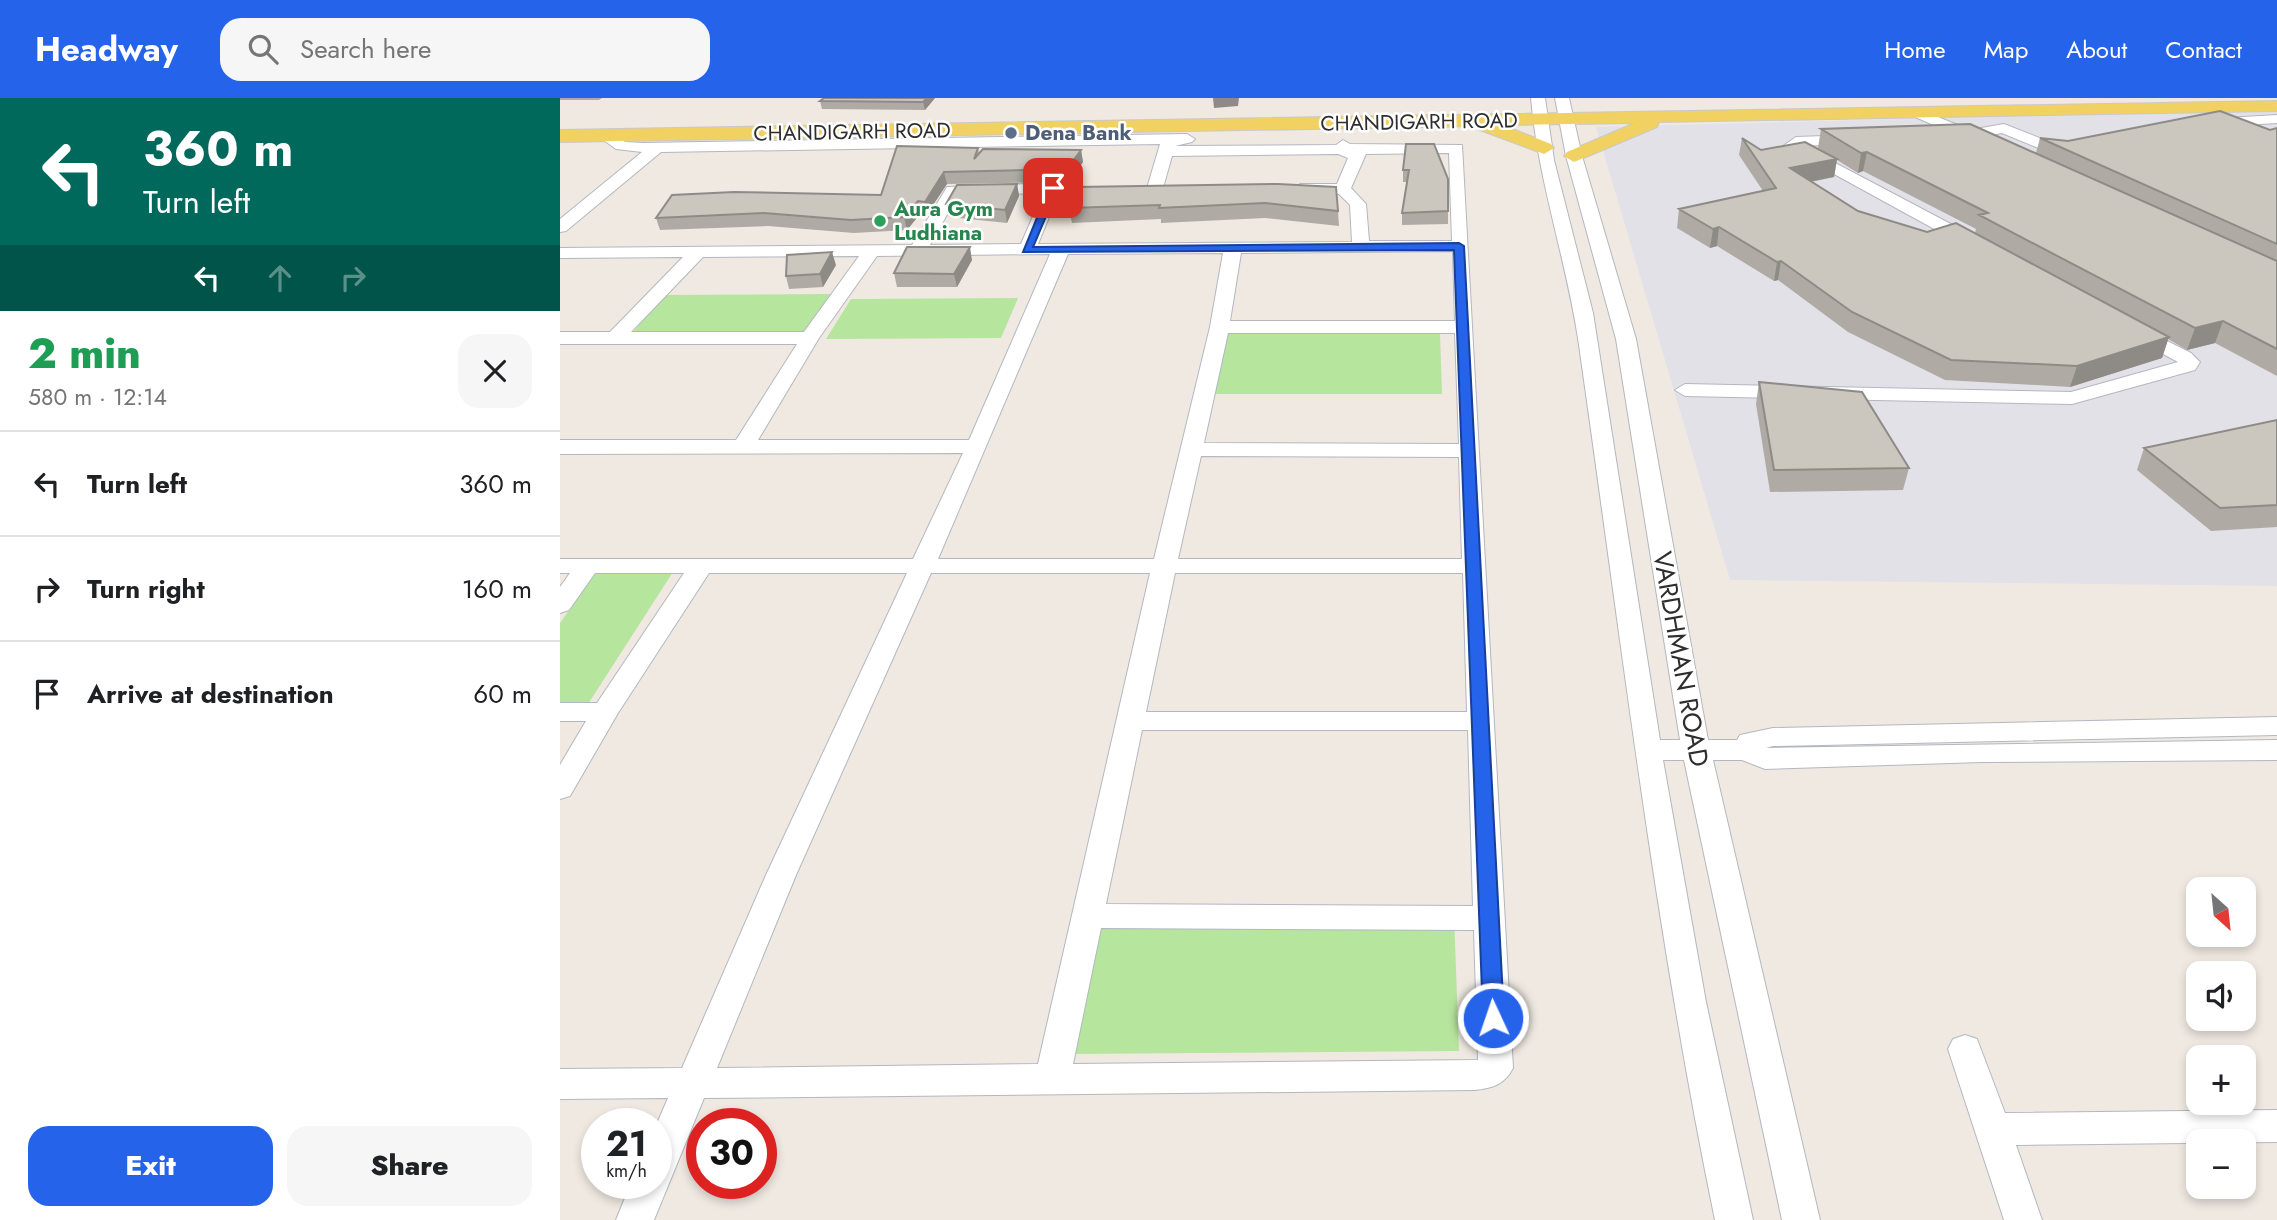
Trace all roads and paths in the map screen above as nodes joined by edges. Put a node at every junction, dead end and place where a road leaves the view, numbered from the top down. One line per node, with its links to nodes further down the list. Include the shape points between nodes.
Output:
1 (1605, 98): 5 (main road)
2 (2255, 98): 5 (main road, CHANDIGARH ROAD)
3 (1496, 102): 8 (main road)
4 (2277, 106): 7 (main road, CHANDIGARH ROAD)
5 (1637, 108): 6 (main road, CHANDIGARH ROAD)
6 (1551, 109): 8 (main road, CHANDIGARH ROAD); 9 (main road, CHANDIGARH ROAD); 24 (street, VARDHMAN ROAD); 26 (street, VARDHMAN ROAD)
7 (1918, 113): 9 (main road, CHANDIGARH ROAD); 14 (street)
8 (1474, 116): 11 (main road, CHANDIGARH ROAD); 13 (main road, CHANDIGARH ROAD); 24 (main road)
9 (1665, 116): 26 (main road)
10 (2277, 119): 12 (street)
11 (1429, 122): 16 (main road, CHANDIGARH ROAD); 19 (street)
12 (2197, 124)
13 (560, 126)
14 (1968, 135): 17 (street); 22 (street); 23 (street, via 2004,128 2058,151)
15 (560, 136): 16 (main road, CHANDIGARH ROAD)
16 (606, 136): 21 (street, via 621,146)
17 (1928, 137)
18 (1876, 139): 38 (street, via 1796,142 1791,146)
19 (1344, 142): 20 (street); 25 (street, via 1451,146 1457,148); 28 (street, via 1345,153 1358,153)
20 (1167, 145): 21 (street); 29 (street)
21 (657, 147): 30 (street)
22 (1993, 147)
23 (2088, 147)
24 (1544, 148): 66 (street, VARDHMAN ROAD, via 1583,301)
25 (1458, 156): 34 (street)
26 (1574, 156): 67 (street, VARDHMAN ROAD, via 1626,339)
27 (1290, 189): 28 (street)
28 (1343, 189): 35 (street, via 1358,204)
29 (1159, 190)
30 (560, 227)
31 (1030, 243): 33 (street); 33 (street, via 1053,188 953,190); 35 (street, via 1326,234); 37 (street)
32 (560, 244): 33 (street)
33 (921, 244): 40 (street)
34 (1459, 246): 35 (street); 44 (street)
35 (1354, 247): 36 (street)
36 (1233, 248): 37 (street); 43 (street)
37 (1061, 250): 49 (street)
38 (1988, 251)
39 (698, 252): 40 (street); 41 (street); 46 (street)
40 (872, 252): 47 (street)
41 (560, 253)
42 (2123, 324): 48 (street, via 2184,357 2189,366 2072,398)
43 (1220, 327): 44 (street); 52 (street)
44 (1462, 327): 53 (street)
45 (560, 338): 46 (street)
46 (615, 338): 47 (street)
47 (810, 338): 51 (street)
48 (1685, 390)
49 (977, 446): 51 (street); 55 (street)
50 (560, 447): 51 (street)
51 (742, 448)
52 (1192, 449): 53 (street); 59 (street)
53 (1468, 451): 58 (street)
54 (702, 565): 55 (street); 57 (street); 62 (street)
55 (923, 565): 59 (street); 75 (street, via 781,875)
56 (560, 566): 57 (street)
57 (588, 566): 60 (street)
58 (1473, 566): 59 (street); 64 (street)
59 (1164, 567): 63 (street)
60 (560, 605)
61 (560, 712): 62 (street)
62 (605, 712): 70 (street)
63 (1133, 721): 64 (street); 71 (street)
64 (1480, 721): 72 (street)
65 (2277, 726): 68 (street, via 1773,737 1750,742)
66 (1647, 750): 67 (street); 82 (street, VARDHMAN ROAD, via 1706,1098)
67 (1697, 750): 68 (street); 83 (street, VARDHMAN ROAD)
68 (1746, 750): 69 (street, via 1765,759)
69 (2277, 750)
70 (560, 789)
71 (1089, 916): 72 (street); 74 (street)
72 (1489, 918): 74 (street, via 1496,1068 1487,1074)
73 (1965, 1049): 78 (street)
74 (1052, 1081): 75 (street)
75 (693, 1082): 76 (street); 79 (street)
76 (560, 1084)
77 (2277, 1126): 78 (street)
78 (1992, 1129): 84 (street)
79 (672, 1131)
80 (644, 1199): 81 (street)
81 (635, 1220)
82 (1734, 1220)
83 (1801, 1220)
84 (2023, 1220)

